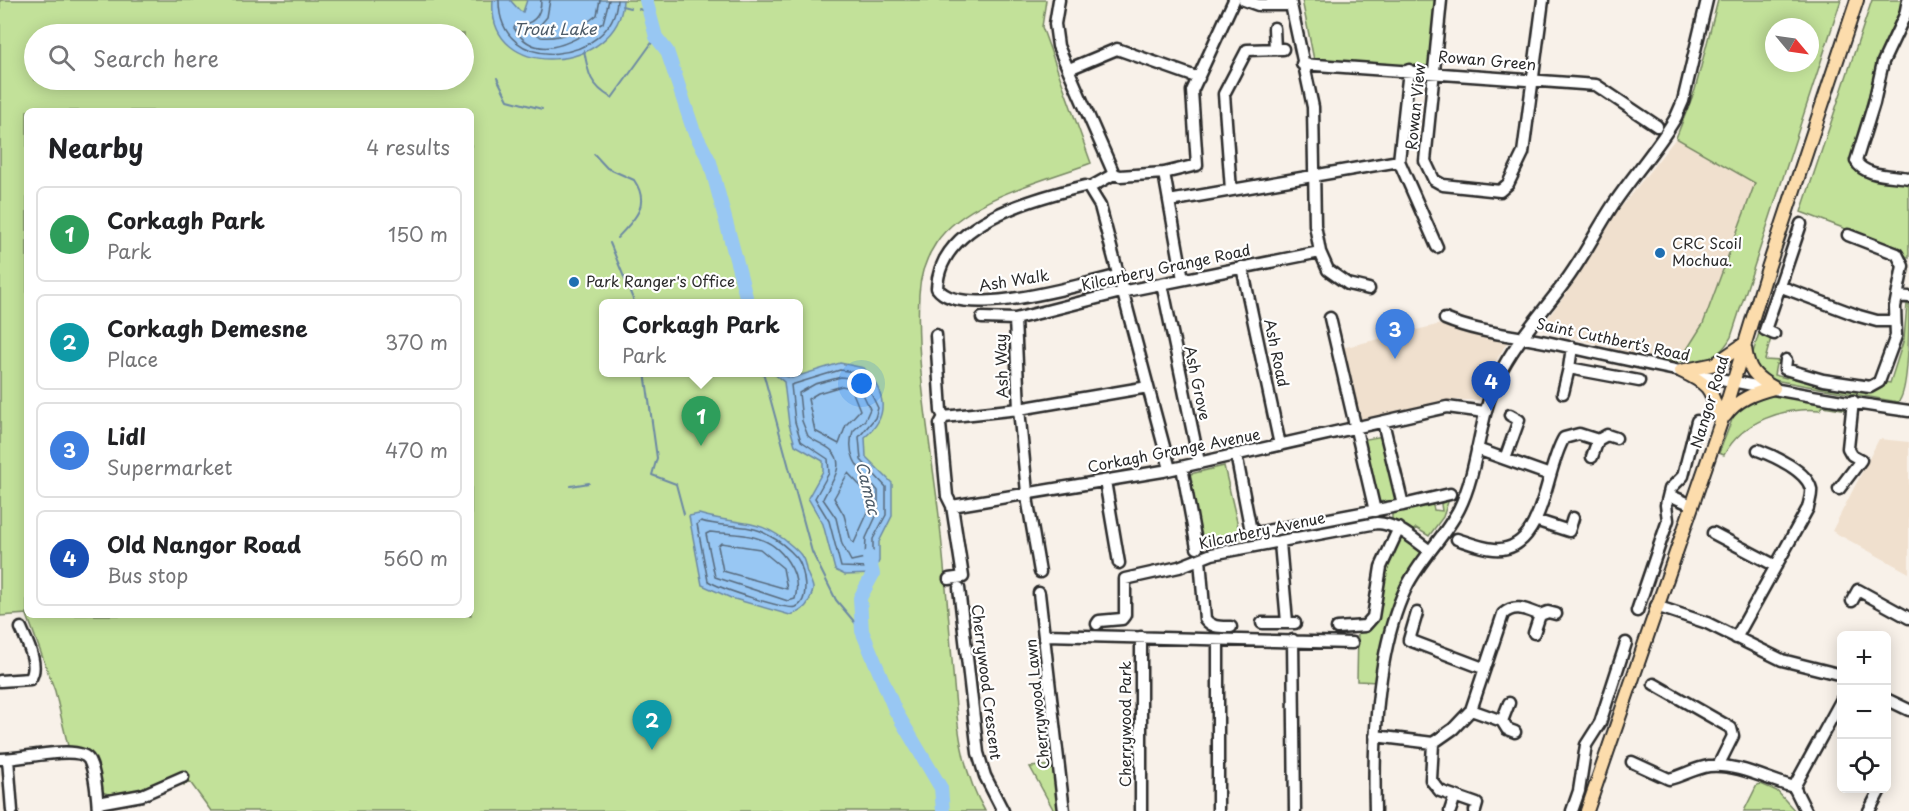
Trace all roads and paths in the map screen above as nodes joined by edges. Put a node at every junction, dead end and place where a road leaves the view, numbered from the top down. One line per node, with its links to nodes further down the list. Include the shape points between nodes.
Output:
1 (1059, 0): 13 (street, via 1056,40)
2 (1234, 0): 16 (street)
3 (1244, 0): 10 (street, via 1258,5)
4 (1441, 0): 15 (street, Rowan View)
5 (1531, 0): 6 (street)
6 (1543, 0): 17 (street)
7 (1707, 0): 47 (street, via 1676,117)
8 (1857, 0): 48 (main road, Nangor Road)
9 (1908, 0): 23 (street, via 1883,62 1856,161 1866,171)
10 (1290, 3): 12 (street)
11 (1274, 28): 25 (street, via 1279,49 1250,49 1244,53 1224,94)
12 (1302, 64): 14 (street, Rowan Green); 22 (street, via 1313,106)
13 (1069, 69): 16 (street, via 1117,49); 21 (street)
14 (1409, 70): 15 (street, Rowan Green); 19 (street)
15 (1434, 72): 17 (street, Rowan Green); 17 (street, Rowan View, via 1425,161 1434,180 1487,190 1505,189 1523,153)
16 (1199, 78): 20 (street, via 1192,95 1197,165)
17 (1533, 80): 18 (street, Rowan Green, via 1596,85)
18 (1657, 126)
19 (1399, 161): 22 (street); 29 (street)
20 (1164, 173): 21 (street); 26 (street)
21 (1114, 174): 24 (street)
22 (1315, 175): 25 (street); 30 (street, via 1315,225)
23 (1909, 178)
24 (1089, 188): 32 (street, via 1100,206); 32 (street, Ash Walk, via 1053,194 975,225 951,250 937,288 957,299 977,302 1019,298)
25 (1231, 190): 26 (street)
26 (1169, 201): 33 (street)
27 (1803, 224): 35 (street)
28 (1853, 241): 38 (street, via 1897,254 1903,266)
29 (1437, 248)
30 (1320, 252): 31 (street, Kilcarbery Grange Road); 36 (street, via 1328,270 1348,284)
31 (1242, 267): 33 (street, Kilcarbery Grange Road); 70 (street, Ash Road)
32 (1116, 276): 37 (street)
33 (1183, 279): 34 (street, Kilcarbery Grange Road)
34 (1162, 284): 37 (street, Kilcarbery Grange Road); 76 (street, Ash Grove)
35 (1779, 286): 44 (street, via 1859,316); 45 (street, via 1765,330)
36 (1369, 289)
37 (1121, 292): 42 (street, Kilcarbery Grange Road); 55 (street)
38 (1897, 296): 39 (street); 44 (street)
39 (1909, 297)
40 (982, 318): 42 (street, Kilcarbery Grange Road)
41 (1330, 318): 67 (street)
42 (1015, 319): 59 (street, Ash Way)
43 (1445, 319): 47 (street, Saint Cuthbert’s Road, via 1478,330)
44 (1895, 321): 50 (street, via 1896,336 1880,382 1874,387 1823,380 1785,369)
45 (1774, 334)
46 (936, 335): 63 (street)
47 (1524, 336): 49 (street, Saint Cuthbert’s Road); 61 (street, via 1497,379)
48 (1745, 344): 52 (main road, via 1715,364); 54 (main road, Nangor Road); 56 (main road, via 1748,366 1756,378)
49 (1572, 347): 51 (street); 52 (street, Saint Cuthbert’s Road)
50 (1786, 360)
51 (1569, 368): 53 (street); 57 (street)
52 (1681, 371): 54 (street, Saint Cuthbert’s Road); 66 (main road, via 1710,388)
53 (1639, 381)
54 (1734, 381): 56 (street, Saint Cuthbert’s Road); 66 (main road, Nangor Road)
55 (1148, 387): 59 (street); 78 (street)
56 (1774, 388): 58 (street, Saint Cuthbert’s Road); 66 (main road, via 1744,398)
57 (1563, 393)
58 (1853, 401): 60 (street, Saint Cuthbert’s Road); 81 (street, via 1848,448 1861,460)
59 (1019, 409): 63 (street, Ash Way); 83 (street)
60 (1909, 410)
61 (1485, 412): 65 (street, Corkagh Grange Avenue, via 1453,406); 71 (street)
62 (1510, 415): 75 (street, via 1519,420)
63 (944, 417): 87 (street, via 940,424 947,496)
64 (1696, 421): 84 (street, via 1683,476)
65 (1383, 422): 67 (street, Corkagh Grange Avenue); 85 (street)
66 (1721, 422): 86 (main road, Nangor Road)
67 (1355, 428): 70 (street, Corkagh Grange Avenue); 88 (street)
68 (1616, 438): 69 (street, via 1607,435)
69 (1598, 440): 74 (street); 79 (street, via 1579,434 1564,438)
70 (1280, 445): 73 (street, Corkagh Grange Avenue)
71 (1477, 449): 75 (street); 96 (street, via 1459,509)
72 (1758, 450): 99 (street, via 1801,474 1811,489 1808,508)
73 (1236, 454): 76 (street, Corkagh Grange Avenue); 88 (street, via 1254,531)
74 (1592, 457)
75 (1505, 459): 79 (street)
76 (1199, 462): 77 (street, Corkagh Grange Avenue)
77 (1182, 467): 78 (street, Corkagh Grange Avenue); 95 (street)
78 (1170, 469): 80 (street, Corkagh Grange Avenue)
79 (1550, 475): 90 (street)
80 (1105, 482): 83 (street, Corkagh Grange Avenue); 98 (street)
81 (1839, 489)
82 (1450, 494): 85 (street)
83 (1028, 495): 87 (street, Corkagh Grange Avenue); 100 (street)
84 (1669, 495): 86 (street); 106 (street, via 1668,520)
85 (1403, 505): 88 (street)
86 (1692, 505): 105 (main road, Nangor Road)
87 (952, 506): 101 (street, via 963,577)
88 (1375, 511)
89 (1573, 518): 90 (street, via 1569,531)
90 (1535, 520): 93 (street, via 1520,542 1508,547 1495,549)
91 (1399, 528): 94 (street, Kilcarbery Avenue, via 1377,523); 96 (street, Kilcarbery Avenue); 115 (street, via 1381,567 1373,617 1365,626)
92 (1713, 533): 99 (street)
93 (1457, 539)
94 (1280, 543): 97 (street, Kilcarbery Avenue, via 1212,554); 111 (street, via 1291,622)
95 (1197, 548)
96 (1430, 550): 135 (street, via 1415,570 1396,613)
97 (1200, 560): 112 (street, Kilcarbery Avenue, via 1125,579 1125,615); 114 (street, via 1205,619 1218,627)
98 (1119, 563)
99 (1776, 566): 119 (street)
100 (1040, 572)
101 (949, 579)
102 (959, 588): 148 (street, Cherrywood Crescent, via 978,753)
103 (1039, 593): 117 (street, Cherrywood Lawn)
104 (1852, 601): 110 (street, via 1858,590)
105 (1656, 606): 119 (street, via 1707,623); 139 (main road, Nangor Road)
106 (1637, 611)
107 (1417, 613): 124 (street, via 1408,640)
108 (1556, 614): 109 (street)
109 (1540, 615): 116 (street); 124 (street, via 1509,608 1503,614)
110 (1909, 618)
111 (1262, 623)
112 (1097, 624)
113 (21, 627): 126 (street, via 34,673 30,679)
114 (1231, 627)
115 (1337, 628)
116 (1534, 633)
117 (1046, 635): 118 (street); 149 (street, Cherrywood Lawn)
118 (1142, 637): 120 (street); 150 (street, Cherrywood Park)
119 (1736, 638): 125 (street, via 1782,660)
120 (1218, 640): 121 (street); 151 (street)
121 (1293, 640): 122 (street); 152 (street)
122 (1352, 643)
123 (1626, 643): 137 (street, via 1601,722 1586,745)
124 (1483, 668): 131 (street)
125 (1837, 674)
126 (0, 681)
127 (1654, 684): 141 (street, via 1731,728 1733,736)
128 (1891, 701): 132 (street)
129 (1509, 703): 133 (street)
130 (1837, 708): 143 (street)
131 (1471, 710): 133 (street); 136 (street)
132 (1909, 710)
133 (1502, 721): 134 (street)
134 (1515, 732)
135 (1374, 736): 136 (street); 153 (street)
136 (1433, 743): 145 (street, via 1431,780 1440,791)
137 (1586, 754): 139 (street); 156 (street)
138 (4, 759): 146 (street, via 70,750 83,754 89,759); 147 (street)
139 (1603, 761): 157 (main road, Nangor Road)
140 (1632, 762): 141 (street, via 1669,779)
141 (1718, 766): 143 (street)
142 (183, 777): 146 (street, via 142,795)
143 (1794, 788): 158 (street)
144 (1879, 793): 159 (street)
145 (1455, 796): 154 (street); 155 (street, via 1477,804)
146 (98, 807)
147 (12, 811)
148 (1003, 811)
149 (1064, 811)
150 (1141, 811)
151 (1218, 811)
152 (1295, 811)
153 (1375, 811)
154 (1450, 811)
155 (1474, 811)
156 (1572, 811)
157 (1587, 811)
158 (1806, 811)
159 (1869, 811)

